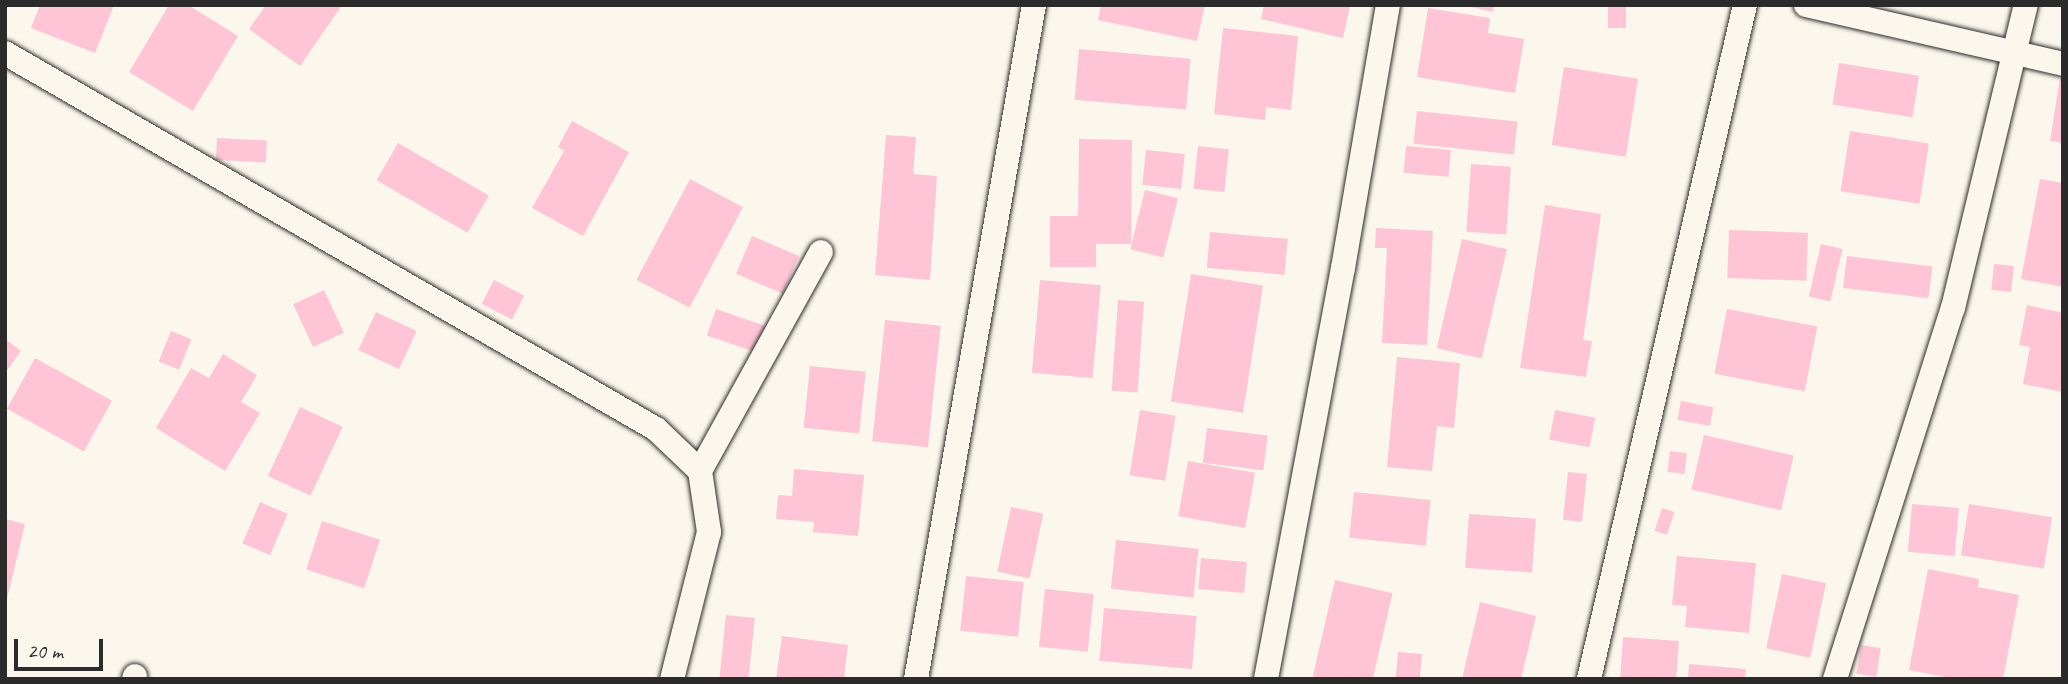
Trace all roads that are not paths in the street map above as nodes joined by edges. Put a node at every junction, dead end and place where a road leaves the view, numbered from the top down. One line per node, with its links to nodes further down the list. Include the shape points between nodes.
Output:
1 (1034, 5): 12 (street)
2 (1388, 5): 13 (street)
3 (1745, 5): 14 (street)
4 (1805, 5): 7 (street)
5 (2026, 5): 7 (street)
6 (5, 53): 10 (street, via 656,429)
7 (2014, 54): 8 (street); 15 (street, via 1953,308)
8 (2063, 64)
9 (821, 252): 10 (street)
10 (700, 471): 11 (street, via 709,531)
11 (672, 679)
12 (916, 679)
13 (1266, 679)
14 (1589, 679)
15 (1835, 679)

